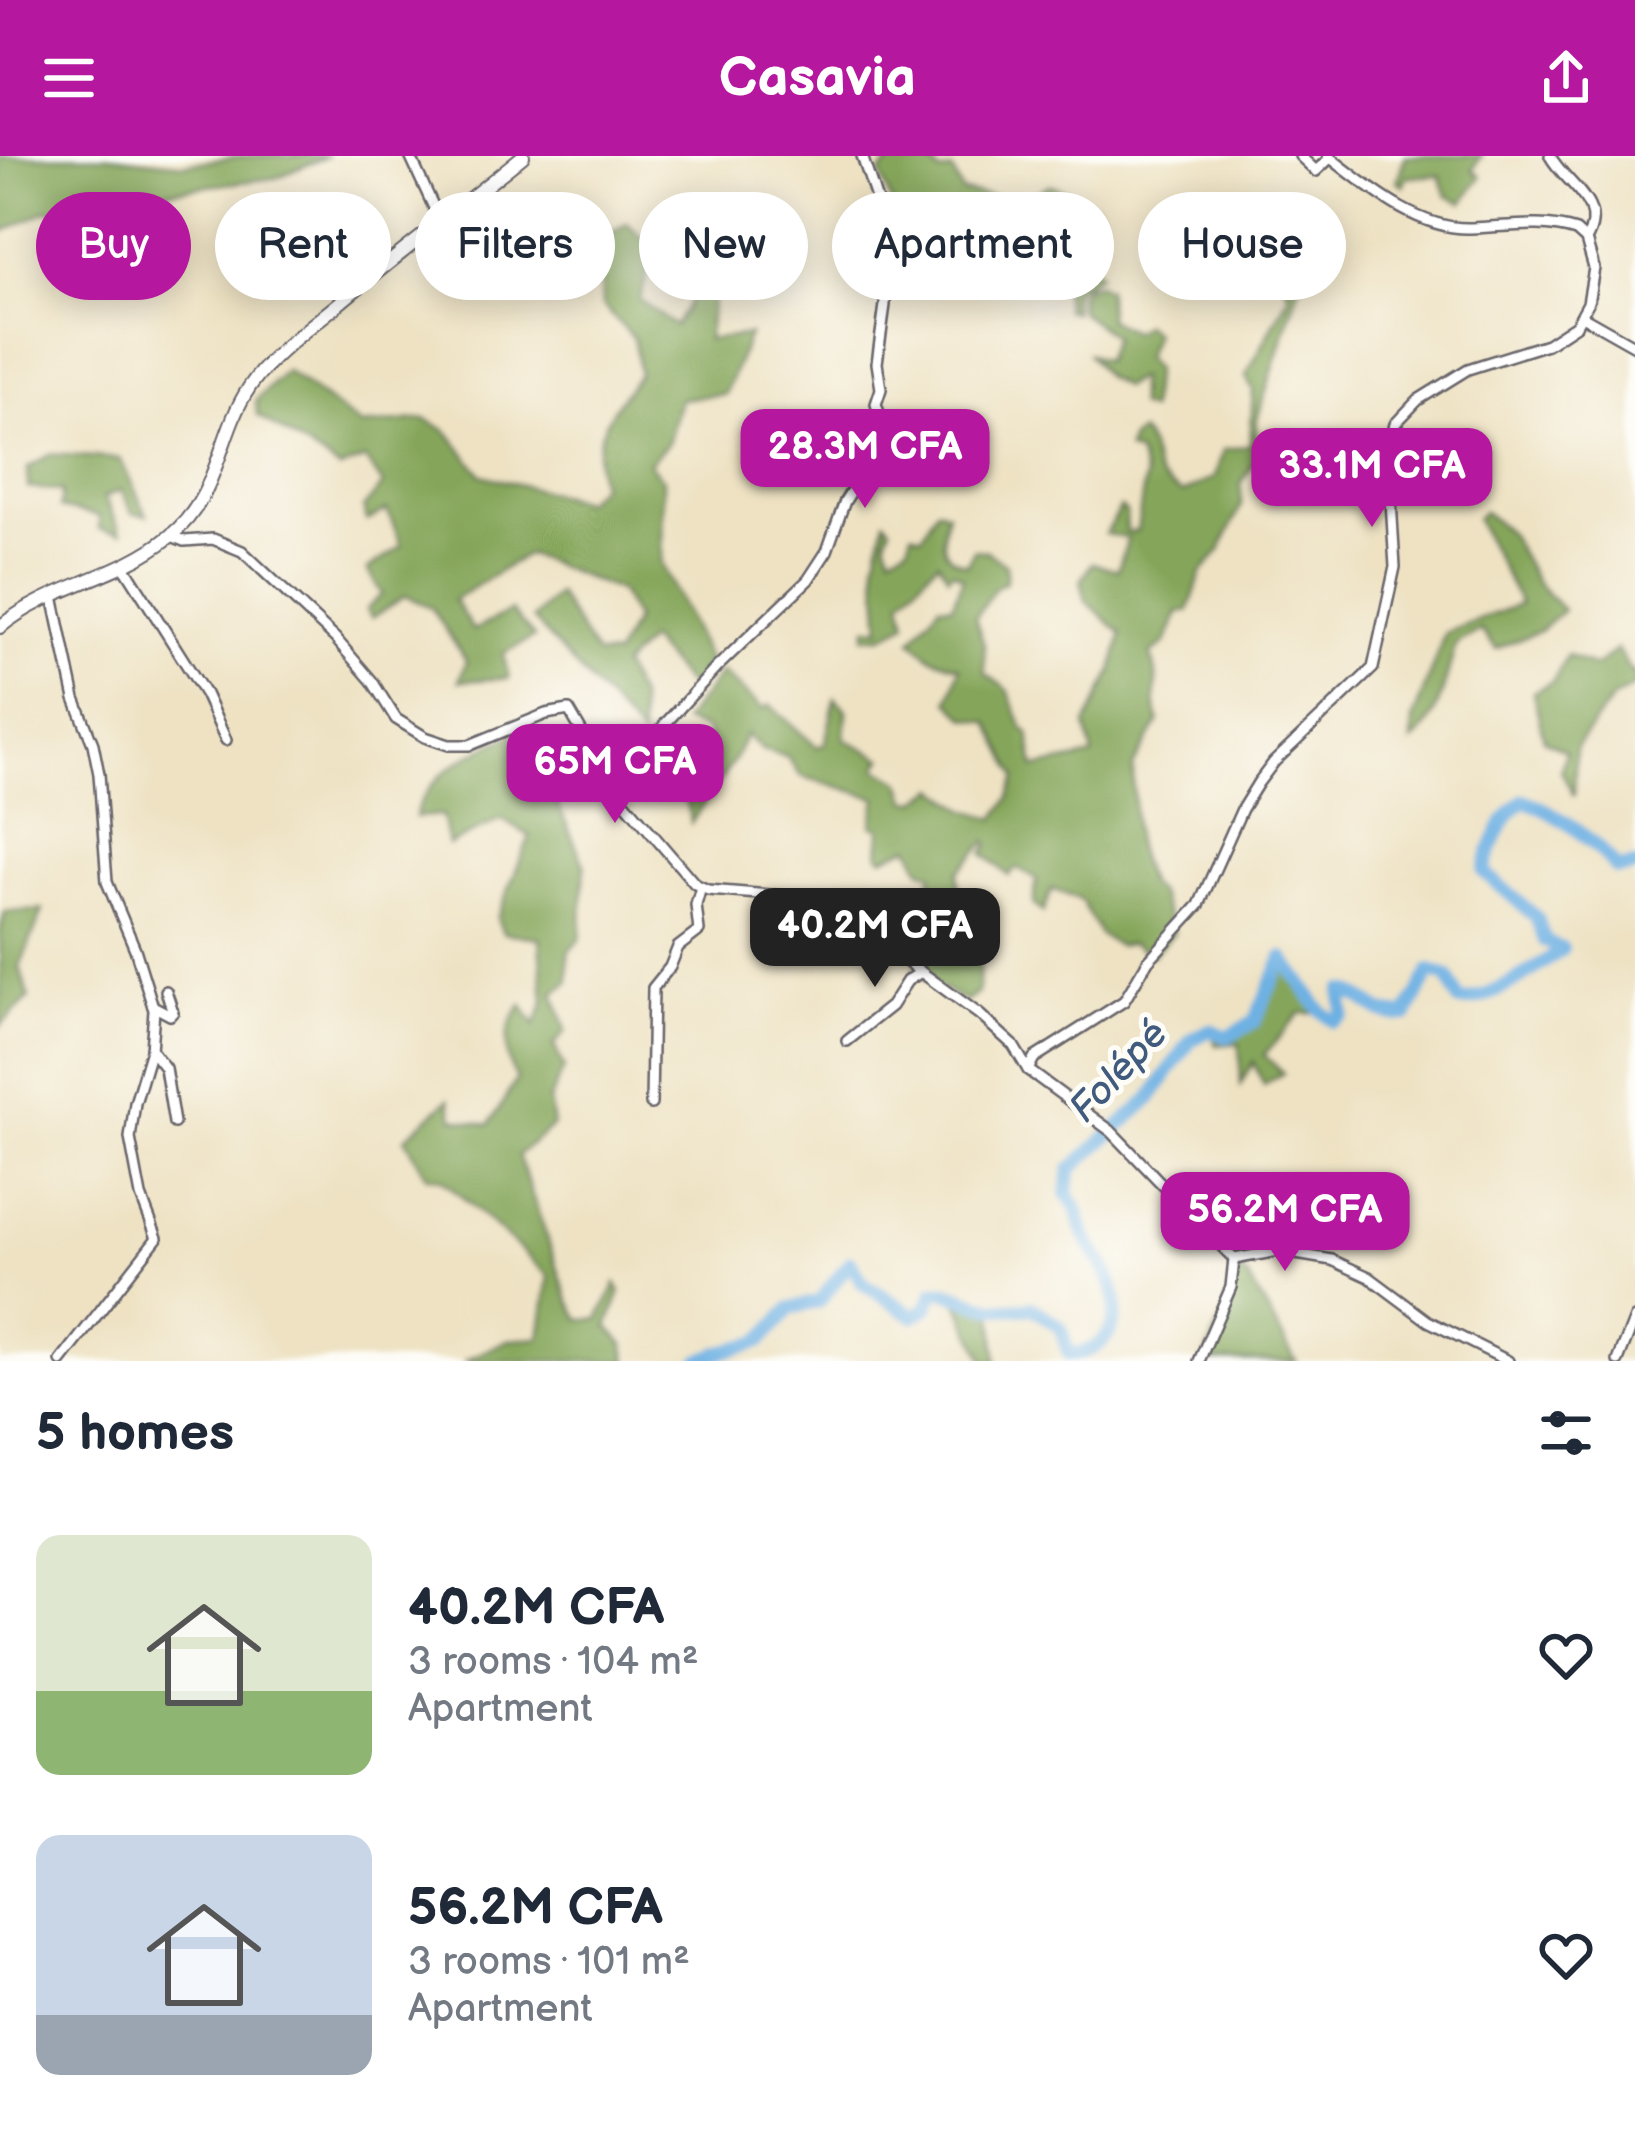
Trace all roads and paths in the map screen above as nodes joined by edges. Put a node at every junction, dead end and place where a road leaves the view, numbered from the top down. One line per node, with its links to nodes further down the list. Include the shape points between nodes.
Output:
1 (410, 156): 7 (street)
2 (523, 156): 8 (street)
3 (862, 156): 18 (street, via 879,207 884,264 876,404 883,424 874,455 808,580 665,724)
4 (1300, 156): 6 (street, via 1316,171)
5 (1550, 156): 9 (street, via 1593,212)
6 (1329, 157): 9 (street, via 1390,202 1453,228 1561,227)
7 (426, 192)
8 (480, 192)
9 (1586, 240): 11 (street, via 1593,282)
10 (415, 243): 13 (street, via 255,380 209,488)
11 (1582, 316): 12 (street); 27 (street, via 1559,338 1453,377 1400,416 1388,451 1395,567 1377,661 1258,783 1199,905 1124,1001 1034,1058)
12 (1635, 346)
13 (172, 536): 14 (street); 18 (street, via 242,551 335,638 396,719 425,737 470,746 569,710)
14 (124, 566): 15 (street); 17 (street)
15 (53, 596): 16 (street); 22 (street, via 99,774 106,883)
16 (0, 627)
17 (226, 740)
18 (618, 794): 19 (street)
19 (700, 887): 21 (street, via 783,896); 28 (street, via 698,932 652,988)
20 (156, 971): 22 (street)
21 (921, 972): 25 (street); 27 (street, via 1013,1045)
22 (146, 981): 24 (street)
23 (166, 991): 24 (street, via 170,1016)
24 (153, 1006): 26 (street)
25 (847, 1040)
26 (152, 1050): 29 (street, via 165,1068); 32 (street, via 130,1138 157,1238)
27 (1028, 1070): 30 (street, via 1114,1134)
28 (651, 1104)
29 (174, 1124)
30 (1234, 1259): 33 (street, via 1232,1287); 34 (street, via 1278,1251 1332,1260)
31 (1635, 1318): 35 (street)
32 (61, 1361)
33 (1199, 1361)
34 (1508, 1361)
35 (1618, 1361)

